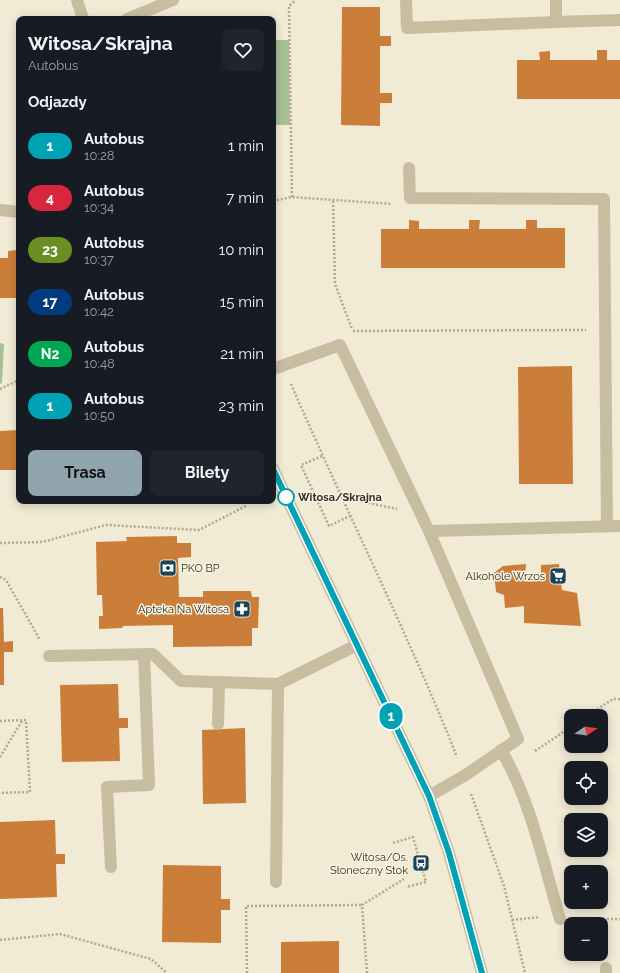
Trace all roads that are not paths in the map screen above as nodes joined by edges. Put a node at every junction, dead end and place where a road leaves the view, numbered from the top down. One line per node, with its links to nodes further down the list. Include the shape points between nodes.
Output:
1 (77, 0): 5 (street)
2 (173, 0): 6 (street)
3 (406, 0): 8 (street, via 407,28)
4 (556, 0): 8 (street)
5 (82, 16)
6 (134, 16)
7 (620, 20): 8 (street)
8 (556, 22)
9 (409, 168): 14 (street, via 410,198 604,199)
10 (0, 210): 11 (street)
11 (16, 212)
12 (278, 367): 16 (street, via 340,344)
13 (276, 476): 17 (street)
14 (607, 526): 15 (street); 16 (street)
15 (620, 526)
16 (429, 531): 23 (street, via 518,739)
17 (357, 645): 21 (street); 24 (street)
18 (144, 654): 19 (street); 20 (street, via 153,654 181,681); 25 (street, via 149,785 107,787)
19 (49, 656)
20 (219, 682): 21 (street); 22 (street)
21 (278, 684): 26 (street)
22 (218, 724)
23 (501, 750): 24 (street); 27 (street, via 523,796)
24 (429, 796): 28 (street, via 449,853)
25 (111, 867)
26 (276, 882)
27 (560, 919)
28 (482, 973)

